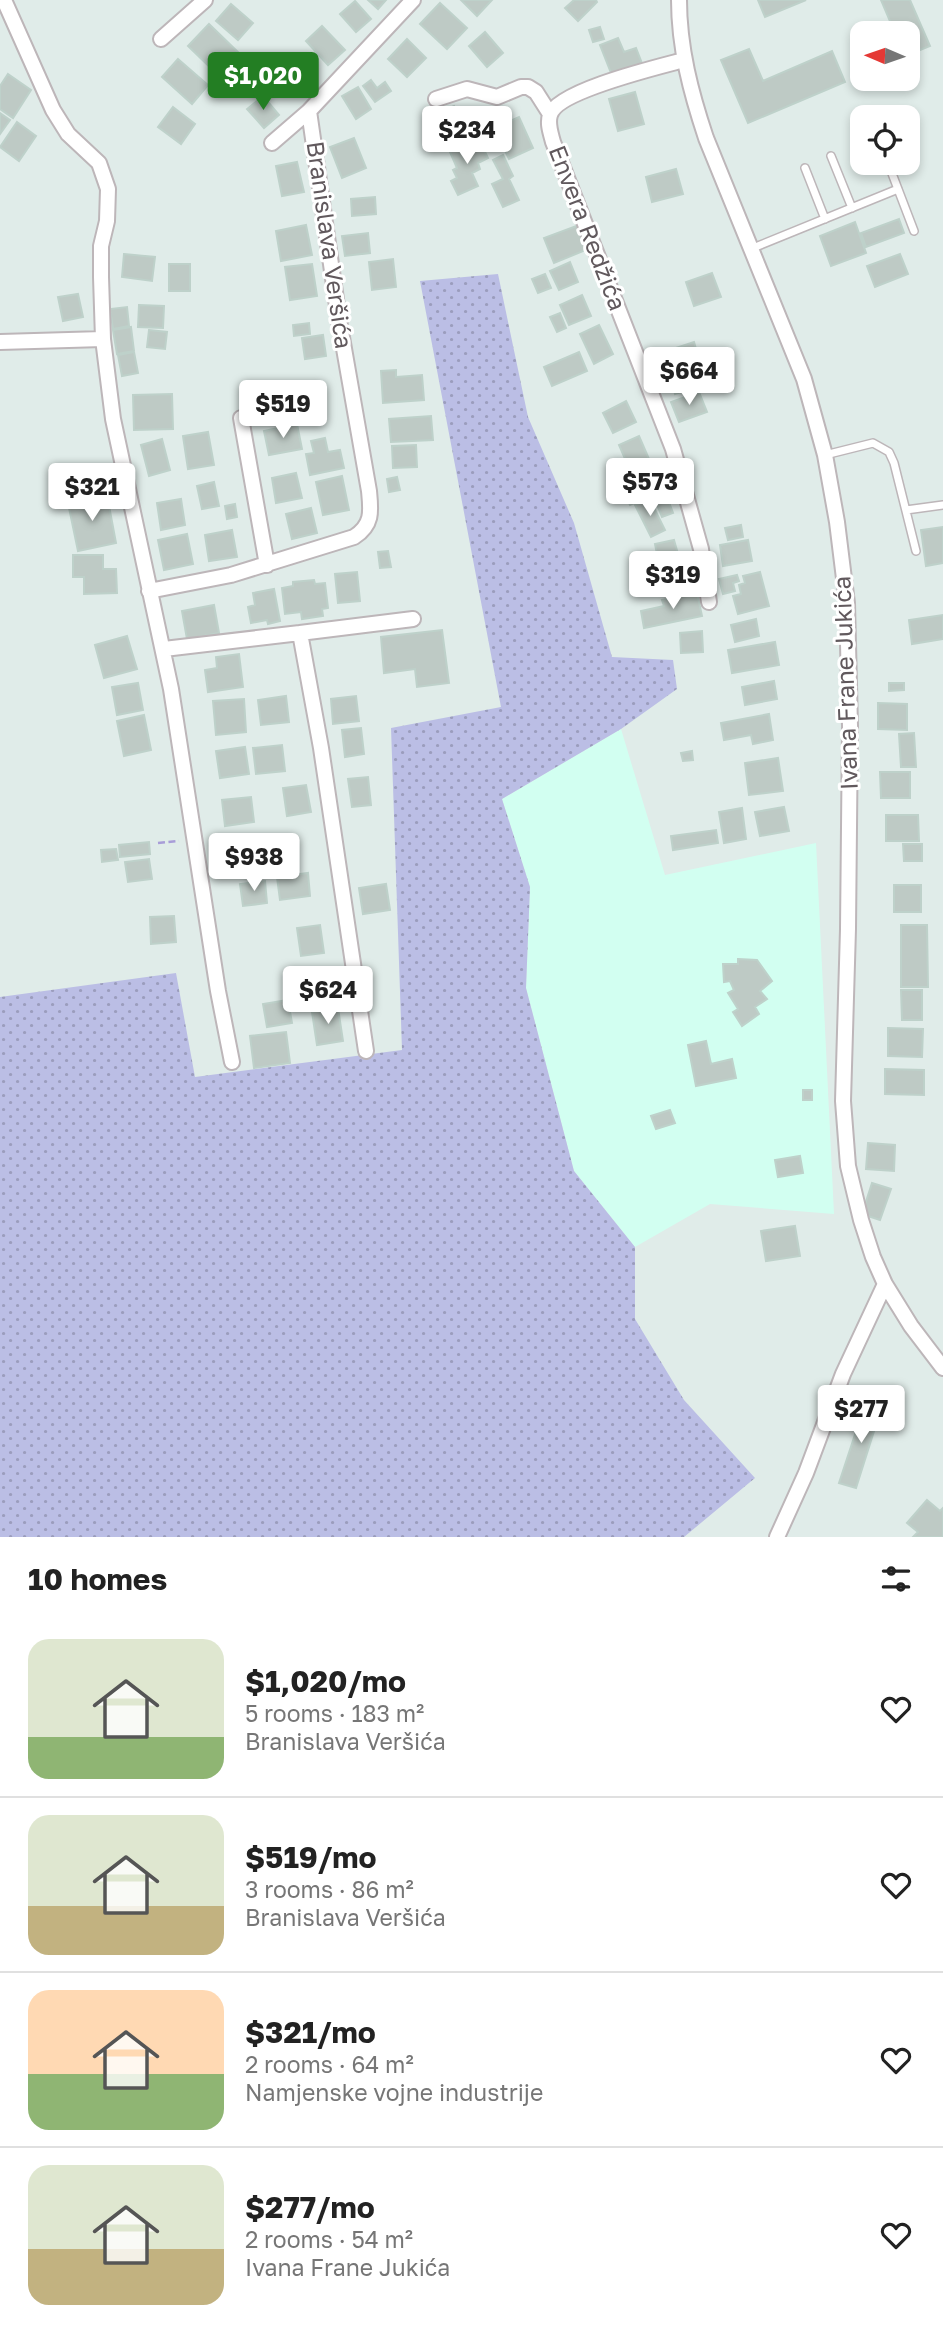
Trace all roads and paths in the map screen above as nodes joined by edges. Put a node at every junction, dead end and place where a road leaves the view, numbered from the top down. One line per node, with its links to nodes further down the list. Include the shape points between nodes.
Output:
1 (4, 0): 19 (street, via 53,110 104,175 108,189 101,246)
2 (205, 0): 5 (street)
3 (413, 0): 8 (street, Branislava Veršića)
4 (679, 0): 6 (street, Ivana Frane Jukića)
5 (161, 39)
6 (684, 60): 9 (street, Envera Redžića, via 587,89 556,105); 18 (street, Ivana Frane Jukića, via 706,138)
7 (436, 99): 9 (street, via 467,89 497,97 528,87)
8 (309, 111): 10 (street, Branislava Veršića); 26 (street, Branislava Veršića, via 371,512 364,531 354,537)
9 (550, 114): 28 (street, Envera Redžića, via 553,142 673,449 701,549)
10 (272, 143)
11 (831, 156): 15 (lane)
12 (805, 168): 16 (lane)
13 (893, 175): 14 (lane)
14 (898, 189): 15 (lane); 17 (lane)
15 (852, 208): 16 (lane)
16 (825, 219): 18 (lane)
17 (915, 231)
18 (753, 248): 22 (street, Ivana Frane Jukića, via 804,379)
19 (103, 340): 20 (street); 27 (street, via 113,419)
20 (0, 342)
21 (241, 418): 26 (street)
22 (825, 455): 24 (lane, via 873,443 881,446 894,463); 36 (street, Ivana Frane Jukića, via 847,603 849,915 844,1114 848,1166 861,1220)
23 (943, 505): 24 (lane)
24 (906, 510): 25 (lane)
25 (916, 551)
26 (267, 565): 27 (street, Branislava Veršića)
27 (149, 591): 31 (street)
28 (709, 602)
29 (413, 619): 30 (street)
30 (300, 633): 31 (street); 34 (street)
31 (164, 649): 32 (street)
32 (194, 839): 33 (path); 35 (street)
33 (158, 843)
34 (366, 1051)
35 (232, 1062)
36 (885, 1284): 37 (street, Ivana Frane Jukića); 38 (street)
37 (943, 1368)
38 (777, 1537)

